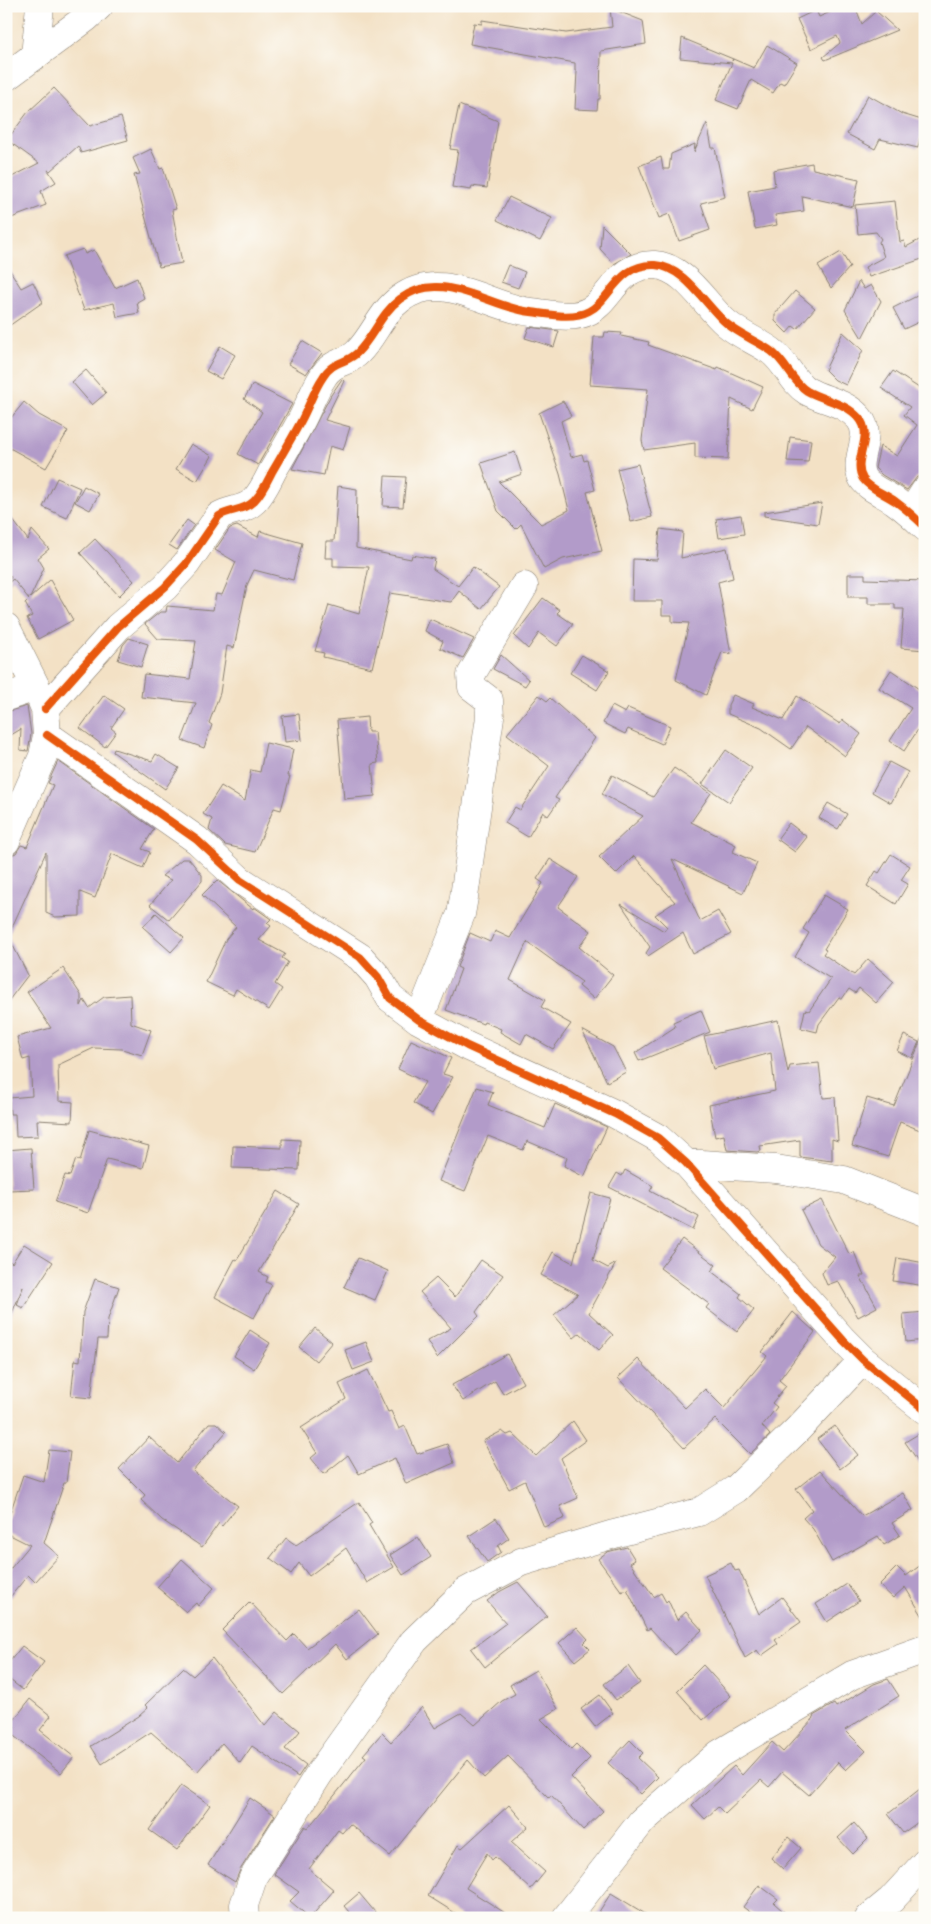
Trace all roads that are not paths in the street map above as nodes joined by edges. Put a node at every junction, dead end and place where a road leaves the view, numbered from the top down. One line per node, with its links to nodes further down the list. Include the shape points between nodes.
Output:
1 (40, 6): 3 (street)
2 (99, 6): 3 (street)
3 (35, 56): 4 (street)
4 (6, 77)
5 (920, 510): 9 (street, via 872,487 863,478 860,468 866,432 856,415 840,404 806,390 770,350 728,325 669,269 654,265 639,268 613,284 591,311 567,316 510,309 468,291 450,288 414,291 401,298 382,317 356,354 332,365 322,377 259,495 245,508 219,516 166,587 118,626)
6 (524, 586): 11 (street, via 471,675 472,687 489,700 490,717 464,897 461,914)
7 (6, 627): 9 (street)
8 (6, 696): 9 (street)
9 (43, 710): 10 (street, via 42,756); 11 (street, via 198,840 240,880 360,957 378,977 390,998)
10 (6, 841)
11 (419, 1020): 12 (street, via 467,1046 615,1114 658,1138)
12 (686, 1163): 13 (street, via 776,1169 844,1180); 14 (street)
13 (925, 1212)
14 (863, 1360): 15 (street); 18 (street, via 736,1489 699,1512 521,1562 466,1592 414,1641 319,1774 252,1878 244,1905)
15 (925, 1410)
16 (925, 1649): 19 (street, via 852,1675 719,1754 642,1821)
17 (925, 1863): 20 (street)
18 (245, 1918)
19 (566, 1918)
20 (870, 1918)

